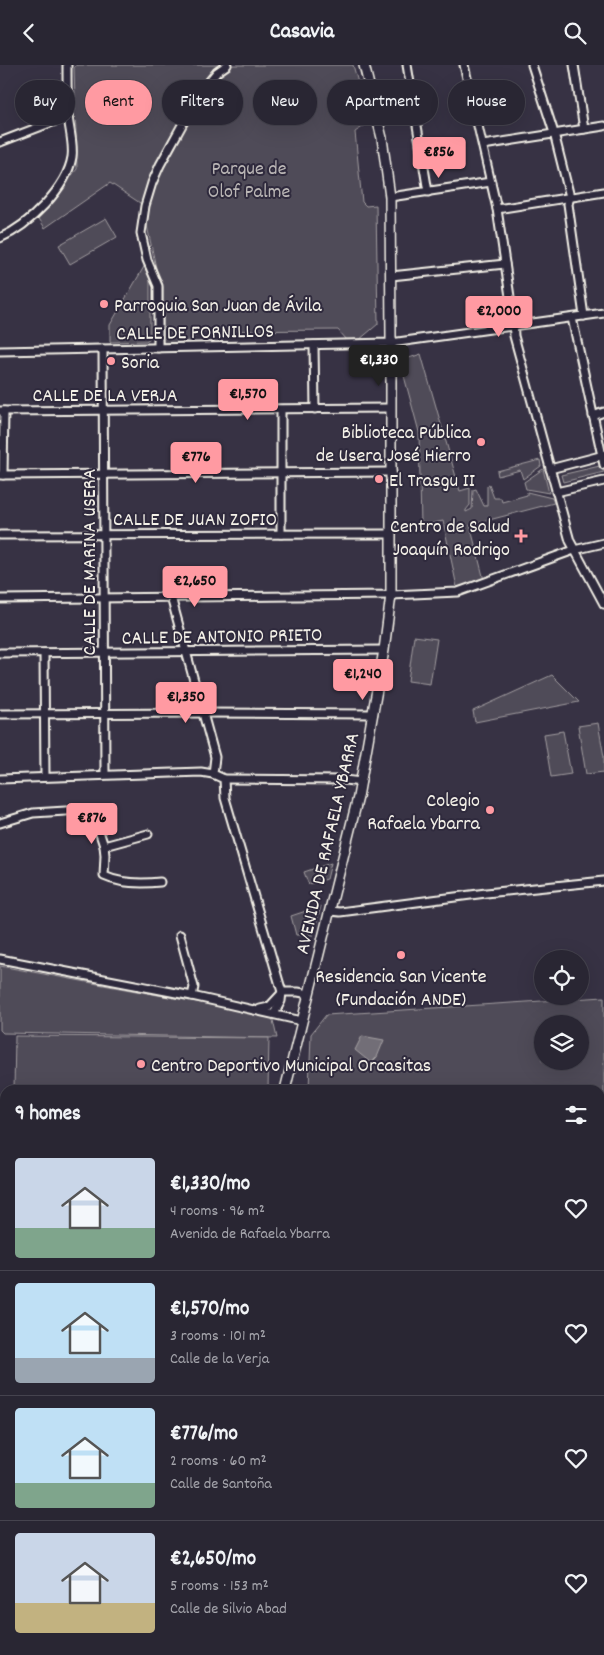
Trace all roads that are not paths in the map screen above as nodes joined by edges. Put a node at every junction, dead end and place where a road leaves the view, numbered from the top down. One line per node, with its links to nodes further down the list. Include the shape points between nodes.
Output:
1 (67, 65): 8 (street)
2 (227, 65): 31 (street, via 199,94 160,165 145,207 141,233 147,260 158,286)
3 (364, 65): 19 (main road, AVENIDA DE RAFAELA YBARRA, via 382,138)
4 (407, 65): 17 (street)
5 (464, 65): 15 (street)
6 (532, 65): 13 (street)
7 (574, 65): 12 (street)
8 (67, 80)
9 (44, 125): 14 (street)
10 (69, 125): 22 (street, via 72,155 61,183 36,214)
11 (604, 126): 12 (street)
12 (584, 129): 13 (street)
13 (554, 133): 15 (street); 20 (street)
14 (0, 142)
15 (483, 145): 16 (street)
16 (491, 182): 17 (street); 21 (street)
17 (428, 192): 19 (street)
18 (604, 192): 20 (street)
19 (390, 197): 24 (main road, AVENIDA DE RAFAELA YBARRA)
20 (570, 197): 21 (street); 26 (street, via 568,204)
21 (498, 209): 23 (street)
22 (0, 238)
23 (505, 264): 24 (street); 28 (street)
24 (391, 276): 29 (main road, AVENIDA DE RAFAELA YBARRA)
25 (604, 313): 26 (street, CALLE DE FORNILLOS)
26 (584, 316): 27 (street, CALLE DE FORNILLOS)
27 (572, 318): 28 (street, CALLE DE FORNILLOS); 40 (street)
28 (514, 325): 29 (street, CALLE DE FORNILLOS); 43 (street, via 514,336)
29 (391, 343): 30 (street, CALLE DE FORNILLOS); 34 (main road, AVENIDA DE RAFAELA YBARRA)
30 (314, 345): 31 (street, CALLE DE FORNILLOS); 36 (street)
31 (158, 348): 32 (street, CALLE DE FORNILLOS)
32 (103, 349): 33 (street, CALLE DE FORNILLOS); 38 (street, CALLE DE MARINA USERA)
33 (0, 351)
34 (391, 408): 36 (street, CALLE DE LA VERJA); 45 (main road, AVENIDA DE RAFAELA YBARRA)
35 (281, 409): 36 (street, CALLE DE LA VERJA); 38 (street, CALLE DE LA VERJA); 44 (street)
36 (315, 409)
37 (2, 411): 38 (street, CALLE DE LA VERJA); 46 (street)
38 (104, 411): 47 (street, CALLE DE MARINA USERA)
39 (604, 412): 40 (street)
40 (593, 416): 41 (street)
41 (603, 456): 42 (street); 43 (street)
42 (604, 465)
43 (550, 469): 49 (street)
44 (281, 472): 45 (street); 47 (street); 50 (street)
45 (392, 472): 51 (main road, AVENIDA DE RAFAELA YBARRA)
46 (1, 475): 47 (street)
47 (104, 475): 53 (street, CALLE DE MARINA USERA)
48 (604, 481): 49 (street)
49 (556, 492): 55 (street)
50 (281, 534): 51 (street, CALLE DE JUAN ZOFIO); 53 (street, CALLE DE JUAN ZOFIO)
51 (391, 534): 56 (main road, AVENIDA DE RAFAELA YBARRA)
52 (0, 535): 53 (street, CALLE DE JUAN ZOFIO)
53 (104, 535): 58 (street, CALLE DE MARINA USERA)
54 (604, 543): 55 (street)
55 (574, 549): 56 (street, via 468,590); 60 (street)
56 (391, 595): 57 (street); 61 (main road, AVENIDA DE RAFAELA YBARRA)
57 (171, 597): 58 (street); 62 (street)
58 (105, 598): 59 (street); 63 (street, CALLE DE MARINA USERA)
59 (0, 599)
60 (604, 604)
61 (384, 650): 62 (street, CALLE DE ANTONIO PRIETO); 70 (main road, AVENIDA DE RAFAELA YBARRA)
62 (186, 651): 63 (street, CALLE DE ANTONIO PRIETO); 66 (street)
63 (105, 652): 65 (street, CALLE DE ANTONIO PRIETO); 69 (street, CALLE DE MARINA USERA)
64 (0, 653): 65 (street, CALLE DE ANTONIO PRIETO)
65 (44, 653): 68 (street)
66 (202, 713): 69 (street); 70 (street); 72 (street, via 214,757)
67 (0, 714): 68 (street)
68 (44, 714): 69 (street); 73 (street)
69 (105, 714): 71 (street, CALLE DE MARINA USERA)
70 (373, 714): 76 (main road, AVENIDA DE RAFAELA YBARRA)
71 (105, 774): 72 (street); 73 (street)
72 (213, 774): 75 (street)
73 (45, 776): 74 (street)
74 (0, 779)
75 (224, 779): 76 (street); 85 (street, via 225,798)
76 (361, 782): 82 (main road, AVENIDA DE RAFAELA YBARRA)
77 (0, 823): 79 (street, via 33,813 82,810 94,816)
78 (148, 834): 79 (street)
79 (104, 846): 81 (street, via 104,875 115,881)
80 (604, 881): 82 (street)
81 (160, 882)
82 (330, 911): 86 (main road, AVENIDA DE RAFAELA YBARRA)
83 (180, 935): 87 (street, via 194,987)
84 (0, 959): 87 (street)
85 (282, 992): 86 (street); 88 (street, via 269,1007); 89 (street)
86 (309, 994): 90 (main road, AVENIDA DE RAFAELA YBARRA)
87 (192, 995): 88 (street)
88 (257, 1010): 89 (street)
89 (274, 1014): 90 (street)
90 (302, 1021): 91 (main road, AVENIDA DE RAFAELA YBARRA)
91 (286, 1085)

